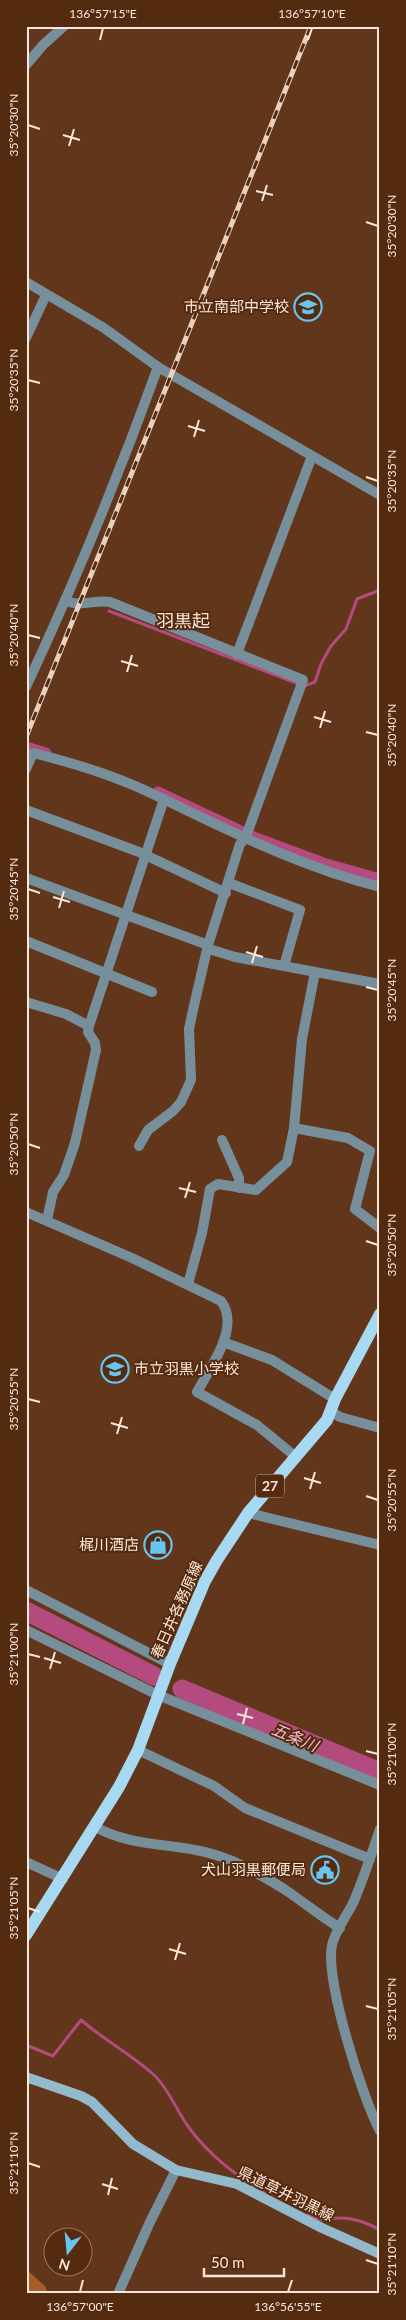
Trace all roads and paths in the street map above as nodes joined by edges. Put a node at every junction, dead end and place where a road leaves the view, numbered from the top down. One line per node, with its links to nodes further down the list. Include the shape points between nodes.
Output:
1 (64, 26): 2 (street)
2 (26, 65)
3 (26, 282): 4 (street)
4 (46, 294): 5 (street); 6 (street, via 104,328)
5 (26, 338)
6 (158, 367): 7 (street); 9 (street)
7 (312, 456): 8 (street); 10 (street)
8 (380, 495)
9 (65, 600): 10 (street, via 73,604 110,602); 11 (street)
10 (237, 654): 15 (street, via 301,685)
11 (26, 687)
12 (26, 769): 13 (street, via 33,753 77,764)
13 (164, 800): 15 (street); 16 (street)
14 (26, 810): 16 (street)
15 (245, 839): 18 (street, via 323,870); 19 (street, via 240,844)
16 (145, 856): 19 (street); 20 (street)
17 (26, 878): 20 (street)
18 (380, 887)
19 (228, 888): 22 (street); 23 (street, via 300,910)
20 (124, 915): 22 (street); 25 (street)
21 (26, 941): 25 (street)
22 (209, 947): 23 (street, via 236,957); 32 (street, via 189,1029 192,1080 181,1102 148,1130)
23 (284, 966): 24 (street)
24 (315, 972): 26 (street); 30 (street, via 302,1038)
25 (105, 974): 27 (street); 29 (street)
26 (380, 984)
27 (152, 992)
28 (26, 1002): 29 (street, via 66,1014)
29 (89, 1026): 35 (street, via 88,1032 96,1050 75,1143 64,1175 53,1192)
30 (294, 1128): 33 (street, via 287,1162 256,1190); 36 (street, via 348,1138 370,1151 355,1209)
31 (222, 1140): 33 (street, via 240,1178)
32 (139, 1146)
33 (239, 1188): 37 (street, via 218,1184 210,1189)
34 (26, 1212): 35 (street)
35 (47, 1220): 37 (street)
36 (380, 1228)
37 (188, 1284): 39 (street, via 221,1301 227,1309)
38 (380, 1314): 40 (main road, 春日井各務原線 / 27)
39 (223, 1342): 40 (street, via 272,1360); 43 (street, via 197,1392 257,1425)
40 (335, 1399): 41 (main road, 春日井各務原線 / 27)
41 (332, 1412): 42 (street); 43 (main road, 春日井各務原線 / 27)
42 (380, 1428)
43 (296, 1457): 44 (main road, 春日井各務原線 / 27)
44 (248, 1513): 45 (street); 48 (main road, 春日井各務原線 / 27, via 206,1581)
45 (380, 1545)
46 (27, 1591): 48 (street)
47 (26, 1630): 49 (street)
48 (170, 1664): 49 (main road, 春日井各務原線 / 27)
49 (158, 1696): 50 (main road, 春日井各務原線 / 27); 51 (street)
50 (138, 1750): 52 (main road, 春日井各務原線 / 27); 54 (street, via 214,1786 245,1808)
51 (380, 1785)
52 (94, 1826): 56 (main road, 春日井各務原線 / 27); 57 (street, via 124,1839 164,1844 227,1859 290,1893)
53 (380, 1829): 54 (street)
54 (370, 1860): 57 (street)
55 (26, 1862): 56 (street)
56 (62, 1879): 58 (main road, 春日井各務原線 / 27)
57 (340, 1928): 60 (street, via 332,1945 332,1978 358,2074)
58 (26, 1935)
59 (26, 2077): 61 (main road, 県道草井羽黒線, via 92,2102 133,2144)
60 (380, 2131)
61 (176, 2170): 62 (main road, 県道草井羽黒線, via 237,2184); 63 (street)
62 (380, 2254)
63 (118, 2294)

